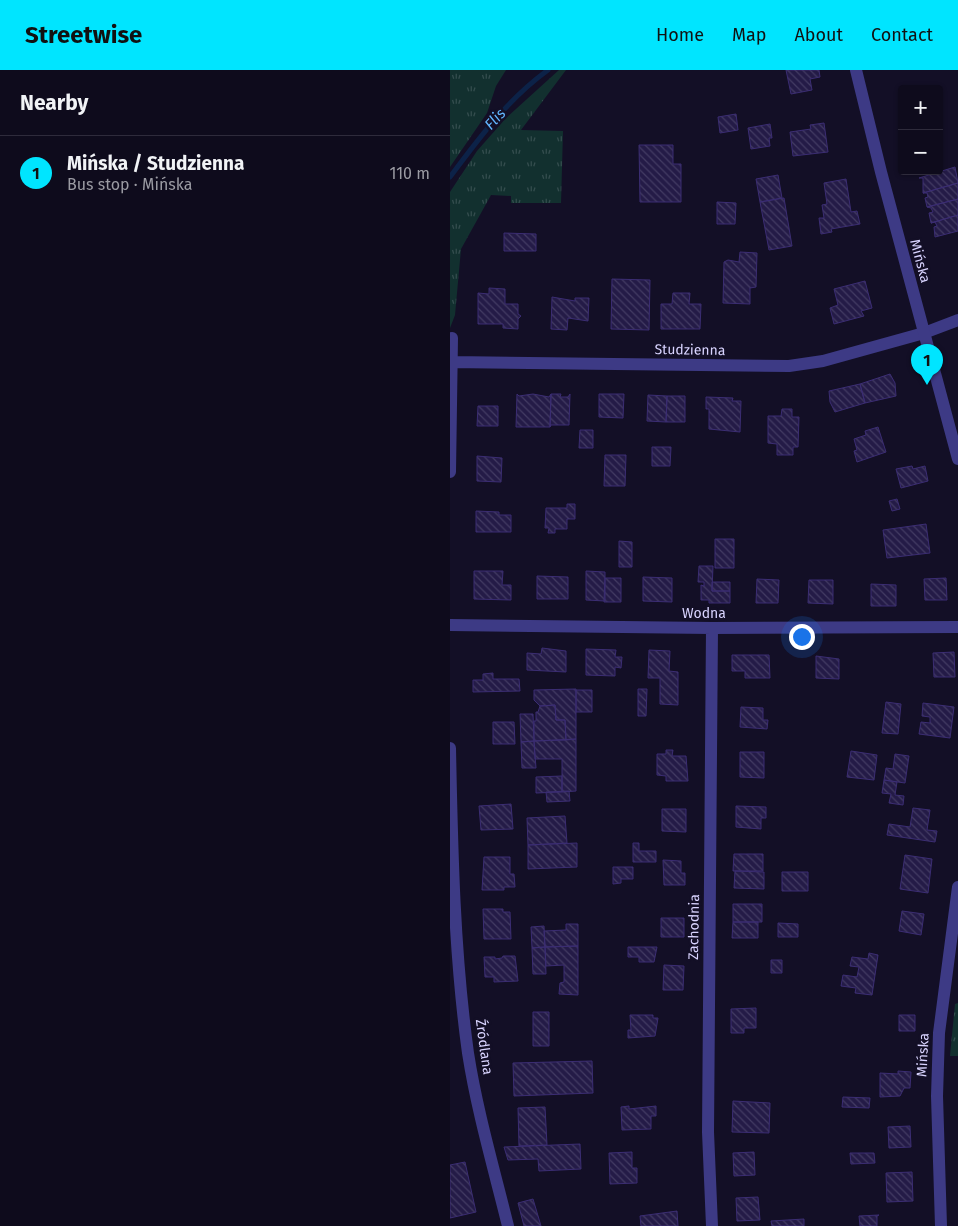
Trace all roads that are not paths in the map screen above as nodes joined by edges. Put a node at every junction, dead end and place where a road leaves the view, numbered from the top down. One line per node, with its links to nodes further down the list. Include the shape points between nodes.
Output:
1 (856, 70): 3 (street, Mińska)
2 (958, 320): 3 (street, Studzienna)
3 (924, 333): 5 (street, Studzienna, via 824,361 789,366); 6 (street, Mińska)
4 (452, 338): 5 (street)
5 (451, 362): 7 (street)
6 (958, 459)
7 (450, 472)
8 (450, 625): 10 (street, Wodna)
9 (958, 627): 10 (street, Wodna)
10 (712, 628): 14 (street, Zachodnia, via 708,1092)
11 (450, 748): 13 (street, Źródlana, via 455,899 469,1054 477,1101)
12 (958, 886): 15 (street, Mińska, via 939,1040 937,1096)
13 (508, 1226)
14 (712, 1226)
15 (941, 1226)

